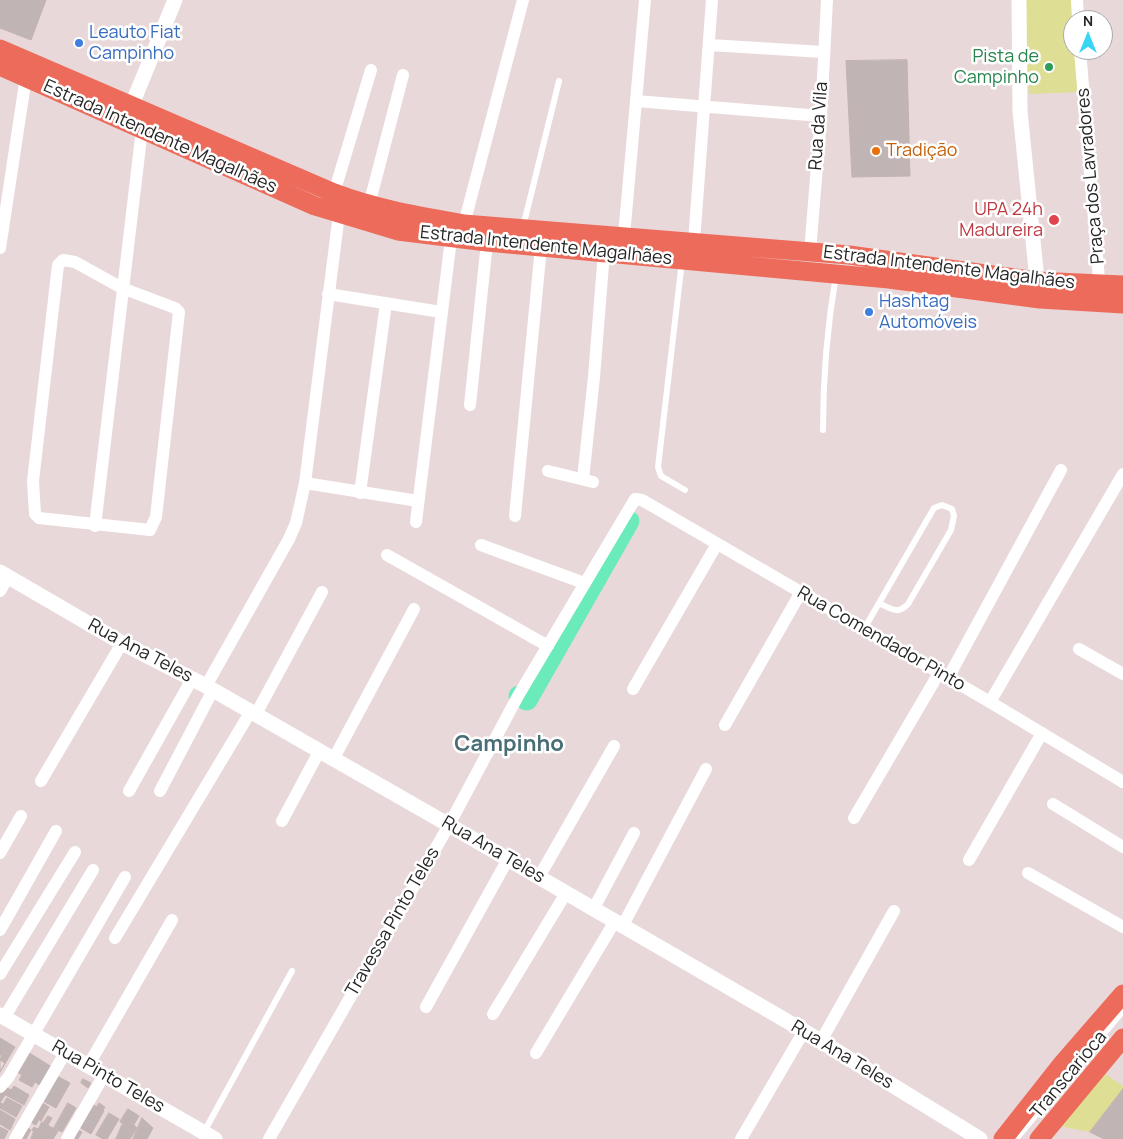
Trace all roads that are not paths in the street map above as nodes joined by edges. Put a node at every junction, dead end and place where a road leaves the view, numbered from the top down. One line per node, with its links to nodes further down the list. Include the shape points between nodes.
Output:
1 (175, 0): 18 (street)
2 (523, 0): 24 (street)
3 (645, 0): 16 (street)
4 (712, 0): 7 (street)
5 (827, 0): 9 (street, Rua da Vila)
6 (1019, 0): 39 (street, via 1020,111)
7 (710, 46): 9 (street); 17 (street)
8 (0, 49): 18 (main road, Estrada Intendente Magalhães)
9 (823, 52): 19 (street, Rua da Vila)
10 (1081, 60): 36 (street, Praça dos Lavradores)
11 (0, 66): 14 (main road, Estrada Intendente Magalhães)
12 (371, 70): 21 (street)
13 (403, 75): 22 (street)
14 (26, 77): 18 (main road, Estrada Intendente Magalhães); 31 (street)
15 (559, 81): 25 (lane)
16 (636, 101): 17 (street); 26 (street)
17 (705, 107): 19 (street); 29 (street)
18 (128, 113): 20 (main road, Estrada Intendente Magalhães); 21 (main road, Estrada Intendente Magalhães)
19 (821, 116): 33 (street, Rua da Vila)
20 (142, 129): 23 (main road, Estrada Intendente Magalhães); 38 (street)
21 (334, 193): 22 (main road, Estrada Intendente Magalhães)
22 (369, 205): 24 (main road, Estrada Intendente Magalhães)
23 (339, 214): 27 (main road, Estrada Intendente Magalhães, via 398,231); 40 (street)
24 (464, 224): 25 (main road, Estrada Intendente Magalhães)
25 (523, 229): 26 (main road, Estrada Intendente Magalhães)
26 (624, 236): 29 (main road, Estrada Intendente Magalhães)
27 (450, 239): 28 (main road, Estrada Intendente Magalhães); 44 (street)
28 (487, 242): 30 (main road, Estrada Intendente Magalhães); 45 (street)
29 (694, 242): 33 (main road, Estrada Intendente Magalhães)
30 (541, 247): 32 (main road, Estrada Intendente Magalhães); 55 (street)
31 (0, 248)
32 (604, 252): 34 (main road, Estrada Intendente Magalhães); 48 (street, via 588,480)
33 (810, 252): 39 (main road, Estrada Intendente Magalhães, via 849,255)
34 (682, 260): 35 (main road, Estrada Intendente Magalhães); 51 (lane, via 658,467 661,476)
35 (836, 274): 39 (main road, Estrada Intendente Magalhães); 46 (lane, via 823,373)
36 (1099, 284): 37 (main road, Estrada Intendente Magalhães); 39 (main road, Estrada Intendente Magalhães); 42 (street, Praça dos Lavradores)
37 (1123, 285)
38 (122, 288): 57 (street); 57 (street, via 175,308 179,319 154,525 147,530); 57 (street, via 75,262 64,260 58,265 33,508 39,518)
39 (1038, 290): 42 (main road, Estrada Intendente Magalhães)
40 (328, 294): 41 (street); 50 (street)
41 (386, 303): 44 (street); 52 (street)
42 (1100, 303): 43 (main road, Estrada Intendente Magalhães)
43 (1123, 304)
44 (441, 312): 54 (street)
45 (470, 405)
46 (823, 430)
47 (1060, 470): 73 (street)
48 (548, 471)
49 (1123, 474): 77 (street)
50 (305, 483): 52 (street); 75 (street, via 289,539)
51 (685, 490)
52 (360, 493): 54 (street)
53 (638, 499): 58 (street, Rua Comendador Pinto); 62 (street, Travessa Pinto Teles, via 634,500)
54 (418, 502): 56 (street)
55 (514, 516)
56 (416, 522)
57 (96, 526)
58 (716, 544): 65 (street, Rua Comendador Pinto); 76 (street)
59 (481, 545): 62 (street)
60 (387, 555): 70 (street)
61 (4, 574): 63 (street); 69 (street, Rua Ana Teles)
62 (584, 584): 70 (street, Travessa Pinto Teles)
63 (0, 591)
64 (322, 592): 78 (street)
65 (801, 592): 68 (street, Rua Comendador Pinto); 79 (street)
66 (879, 603): 66 (lane, via 897,612 908,604 950,530 954,516 952,509 942,505 934,508); 68 (lane)
67 (414, 608): 83 (street)
68 (864, 629): 73 (street, Rua Comendador Pinto)
69 (122, 643): 74 (street, Rua Ana Teles); 85 (street)
70 (548, 646): 93 (street, Travessa Pinto Teles)
71 (1080, 649): 72 (street)
72 (1123, 674)
73 (943, 676): 77 (street, Rua Comendador Pinto); 91 (street)
74 (192, 679): 75 (street, Rua Ana Teles); 87 (street)
75 (210, 688): 78 (street, Rua Ana Teles); 88 (street)
76 (633, 689)
77 (990, 702): 80 (street, Rua Comendador Pinto)
78 (253, 712): 82 (street, Rua Ana Teles); 112 (street)
79 (725, 725)
80 (1042, 733): 86 (street, Rua Comendador Pinto); 100 (street)
81 (614, 746): 104 (street)
82 (320, 750): 83 (street, Rua Ana Teles); 92 (street)
83 (334, 758): 93 (street, Rua Ana Teles)
84 (706, 769): 109 (street)
85 (41, 781)
86 (1123, 782)
87 (129, 791)
88 (160, 791)
89 (1053, 804): 96 (street)
90 (21, 816): 98 (street)
91 (854, 818)
92 (282, 820)
93 (449, 824): 99 (street, Rua Ana Teles); 133 (street, Travessa Pinto Teles)
94 (56, 831): 111 (street)
95 (634, 833): 106 (street)
96 (1123, 847)
97 (75, 852): 114 (street)
98 (0, 853)
99 (508, 859): 104 (street, Rua Ana Teles); 116 (street)
100 (970, 860)
101 (93, 870): 119 (street)
102 (1028, 873): 110 (street)
103 (125, 877): 121 (street)
104 (539, 877): 105 (street, Rua Ana Teles)
105 (566, 893): 106 (street, Rua Ana Teles); 118 (street)
106 (594, 908): 109 (street, Rua Ana Teles)
107 (894, 911): 123 (street)
108 (172, 920): 127 (street)
109 (619, 923): 120 (street, Rua Ana Teles); 125 (street)
110 (1123, 926)
111 (0, 930)
112 (115, 938)
113 (292, 971): 130 (lane)
114 (0, 974)
115 (1123, 994): 136 (main road)
116 (426, 1007)
117 (1123, 1011): 137 (lane, Transcarioca)
118 (493, 1014)
119 (2, 1017): 121 (street, Rua Pinto Teles)
120 (804, 1031): 123 (street, Rua Ana Teles); 134 (street)
121 (34, 1035): 124 (street, Rua Pinto Teles); 129 (street)
122 (1120, 1036): 126 (lane, Transcarioca); 138 (main road)
123 (821, 1041): 135 (street, Rua Ana Teles)
124 (65, 1053): 127 (street, Rua Pinto Teles); 131 (street)
125 (536, 1053)
126 (1093, 1062)
127 (88, 1066): 128 (street, Rua Pinto Teles)
128 (104, 1075): 130 (street, Rua Pinto Teles); 132 (street)
129 (0, 1088)
130 (207, 1137)
131 (15, 1139)
132 (67, 1139)
133 (269, 1139)
134 (741, 1139)
135 (980, 1139)
136 (1003, 1139)
137 (1016, 1139)
138 (1039, 1139)

